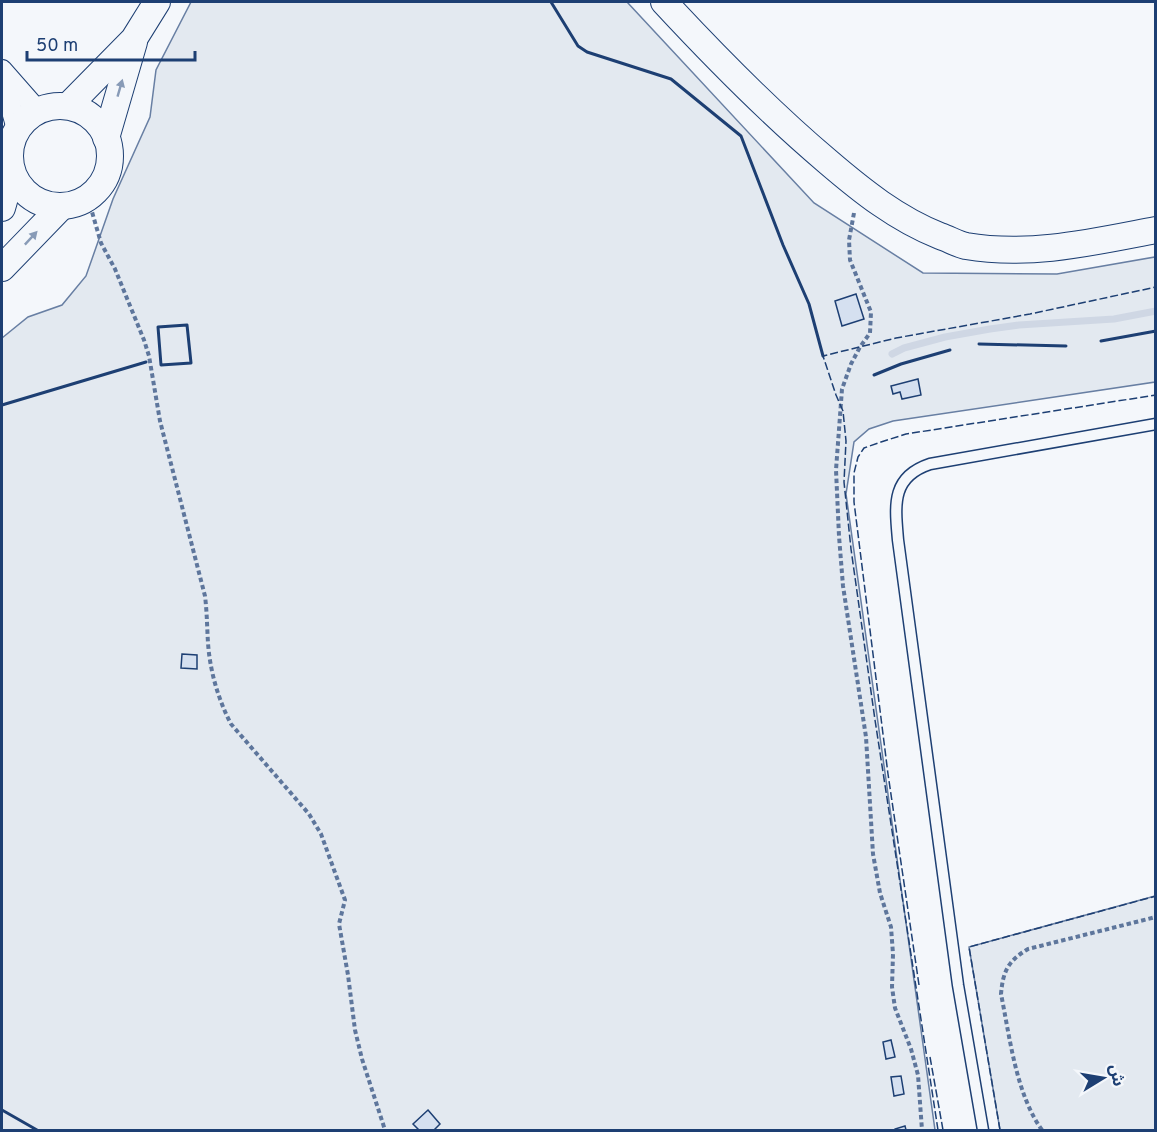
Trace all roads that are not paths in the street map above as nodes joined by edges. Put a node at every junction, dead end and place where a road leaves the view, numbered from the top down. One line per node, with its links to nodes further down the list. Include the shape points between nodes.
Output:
1 (157, 2): 3 (street)
2 (664, 2): 13 (street, via 793,133 858,188 924,230 963,245 1002,250 1042,250)
3 (134, 39): 6 (street); 9 (street, one-way to 3)
4 (2, 70): 7 (street)
5 (2, 76): 8 (street)
6 (68, 106): 7 (street); 9 (street, via 88,114)
7 (38, 111): 8 (street)
8 (17, 129): 10 (street, via 10,145)
9 (106, 138): 11 (street, via 110,163 105,180 88,198)
10 (12, 173): 11 (street, via 29,197 44,205); 12 (street)
11 (61, 207): 14 (street, one-way to 11)
12 (2, 208)
13 (1155, 230)
14 (2, 268)
15 (1155, 424): 16 (lane, via 930,464 911,473 896,498 898,540 958,985)
16 (983, 1131)

